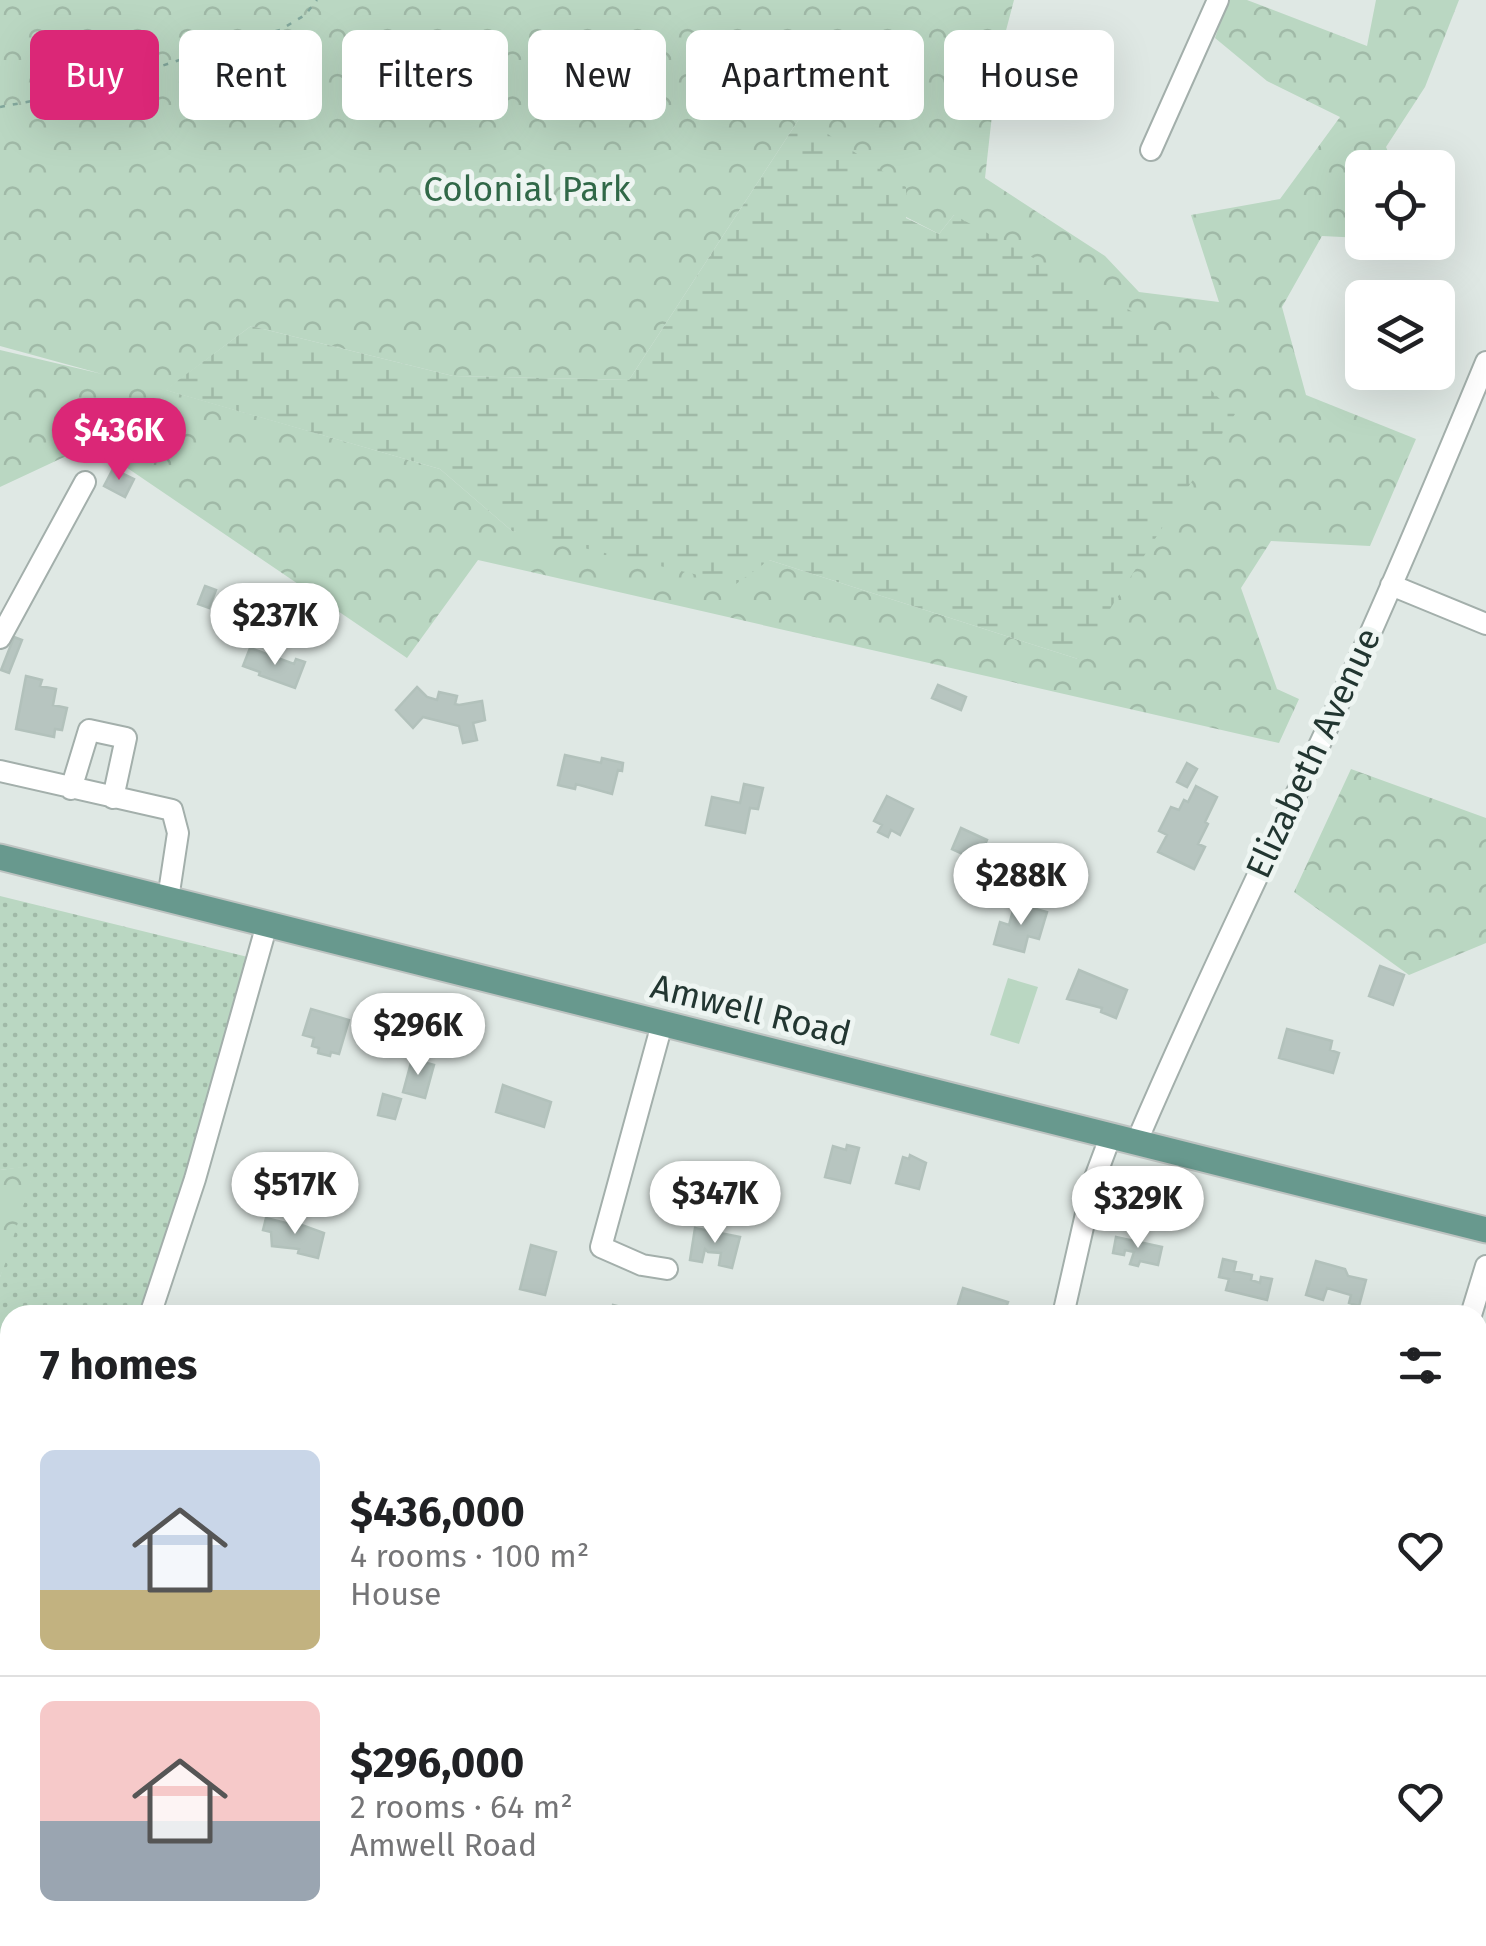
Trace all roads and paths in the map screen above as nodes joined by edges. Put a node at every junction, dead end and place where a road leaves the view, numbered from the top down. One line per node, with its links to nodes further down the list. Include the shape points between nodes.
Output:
1 (317, 0): 3 (path, via 280,30 90,90)
2 (1218, 0): 4 (street)
3 (0, 107)
4 (1151, 150)
5 (1486, 362): 7 (street, Elizabeth Avenue)
6 (85, 482): 9 (street)
7 (1392, 585): 8 (street); 18 (street, Elizabeth Avenue)
8 (1486, 624)
9 (0, 638)
10 (0, 771): 11 (street)
11 (72, 789): 12 (street); 12 (street, via 89,730 126,738)
12 (112, 798): 14 (street, via 172,810 178,833)
13 (0, 857): 14 (main road, Amwell Road)
14 (168, 899): 15 (main road, Amwell Road)
15 (268, 924): 16 (main road, Amwell Road); 22 (street)
16 (662, 1024): 17 (main road, Amwell Road); 21 (street, via 601,1247)
17 (1111, 1135): 18 (main road, Amwell Road); 23 (street)
18 (1137, 1142): 19 (main road, Amwell Road)
19 (1486, 1230)
20 (1486, 1266): 24 (street)
21 (667, 1269)
22 (153, 1305)
23 (1065, 1305)
24 (1474, 1305)

